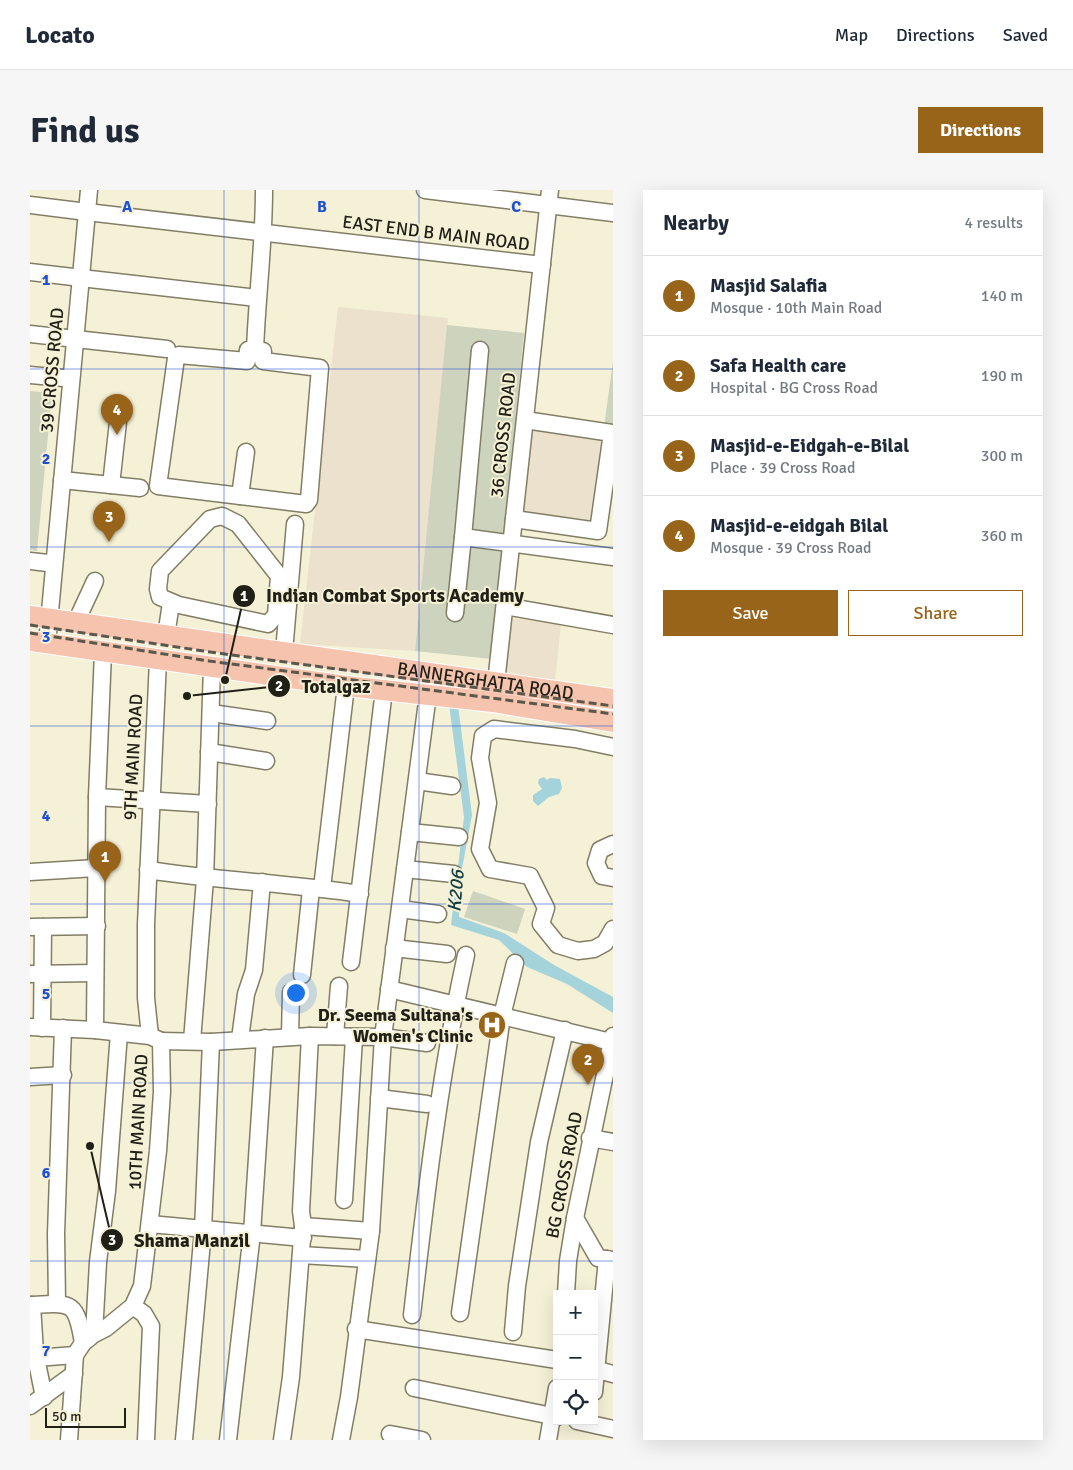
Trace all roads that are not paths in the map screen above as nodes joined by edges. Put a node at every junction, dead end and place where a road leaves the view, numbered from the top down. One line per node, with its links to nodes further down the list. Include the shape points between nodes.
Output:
1 (81, 190): 7 (street)
2 (89, 190): 7 (street)
3 (264, 190): 9 (street)
4 (425, 190): 5 (street)
5 (549, 197): 8 (street); 10 (street, 36 CROSS ROAD)
6 (30, 205): 7 (street, EAST END B MAIN ROAD)
7 (83, 211): 9 (street, EAST END B MAIN ROAD); 12 (street)
8 (613, 212)
9 (264, 233): 10 (street, EAST END B MAIN ROAD); 13 (street)
10 (542, 265): 22 (street, 36 CROSS ROAD)
11 (30, 272): 12 (street)
12 (77, 278): 13 (street); 15 (street)
13 (257, 298): 17 (street)
14 (30, 334): 15 (street)
15 (71, 339): 16 (street); 20 (street); 24 (street, 39 CROSS ROAD)
16 (167, 349)
17 (255, 350): 27 (street, via 263,351 263,360 320,368 309,500 306,504); 27 (street, via 248,350 247,361 176,358 158,484 160,487)
18 (480, 350): 30 (street)
19 (30, 375): 20 (street)
20 (64, 378): 24 (street)
21 (119, 413): 25 (street)
22 (524, 420): 28 (street, 36 CROSS ROAD); 28 (street, via 612,433 598,531)
23 (246, 452): 27 (street)
24 (61, 472): 25 (street); 34 (street); 39 (street, 39 CROSS ROAD)
25 (111, 485): 26 (street)
26 (140, 488)
27 (240, 496)
28 (514, 519): 31 (street, 36 CROSS ROAD)
29 (295, 524): 45 (street)
30 (463, 537): 31 (street); 38 (street)
31 (512, 544): 32 (street); 37 (street, 36 CROSS ROAD)
32 (613, 558)
33 (30, 561): 34 (street)
34 (48, 563): 39 (street)
35 (95, 581): 40 (street)
36 (171, 603): 36 (street, via 160,597 160,571 210,519 222,516 238,524 279,576 276,616 268,624); 42 (street)
37 (505, 606): 41 (street); 48 (street, 36 CROSS ROAD)
38 (455, 613)
39 (41, 618): 40 (main road, BANNERGHATTA ROAD); 43 (street)
40 (76, 622): 42 (main road, BANNERGHATTA ROAD)
41 (613, 625)
42 (166, 636): 45 (main road, BANNERGHATTA ROAD)
43 (39, 643): 44 (main road, BANNERGHATTA ROAD)
44 (103, 652): 46 (main road, BANNERGHATTA ROAD); 63 (street)
45 (284, 652): 48 (main road, BANNERGHATTA ROAD)
46 (158, 660): 47 (main road, BANNERGHATTA ROAD); 64 (street, 9TH MAIN ROAD)
47 (212, 667): 49 (main road, BANNERGHATTA ROAD); 53 (street)
48 (496, 683): 52 (main road, BANNERGHATTA ROAD)
49 (346, 686): 50 (main road, BANNERGHATTA ROAD); 77 (street)
50 (384, 690): 51 (main road, BANNERGHATTA ROAD); 78 (street)
51 (428, 694): 54 (main road, BANNERGHATTA ROAD); 61 (street)
52 (613, 698)
53 (211, 713): 55 (street); 59 (street)
54 (578, 716): 56 (main road, BANNERGHATTA ROAD); 57 (street)
55 (267, 721)
56 (613, 722)
57 (575, 739): 58 (street); 83 (street, via 494,729 483,736 480,758 488,803 481,853 490,869 530,876 546,908 541,924 558,945 578,951 590,950 605,943)
58 (613, 747)
59 (210, 752): 60 (street); 65 (street)
60 (266, 761)
61 (417, 781): 62 (street); 66 (street)
62 (452, 786)
63 (97, 797): 64 (street); 69 (street)
64 (151, 801): 65 (street); 71 (street, 9TH MAIN ROAD)
65 (208, 804): 75 (street)
66 (410, 832): 67 (street); 70 (street)
67 (459, 837)
68 (613, 844): 74 (street, via 600,850 596,863 602,876)
69 (96, 868): 72 (street); 81 (street)
70 (405, 868): 73 (street); 79 (street)
71 (148, 870): 75 (street); 108 (street, 9TH MAIN ROAD, via 146,998)
72 (30, 872)
73 (454, 874)
74 (613, 878)
75 (205, 879): 76 (street); 111 (street)
76 (262, 882): 77 (street); 109 (street, via 254,970 246,994)
77 (316, 888): 78 (street); 91 (street)
78 (360, 894): 87 (street)
79 (400, 909): 80 (street); 84 (street)
80 (438, 914)
81 (97, 926): 82 (street); 89 (street)
82 (37, 927): 90 (street)
83 (613, 929)
84 (394, 948): 85 (street); 93 (street)
85 (447, 954)
86 (466, 955): 95 (street)
87 (351, 962)
88 (515, 963): 96 (street)
89 (95, 973): 90 (street); 99 (street)
90 (36, 974): 97 (street)
91 (302, 975)
92 (340, 986): 103 (street)
93 (389, 988): 95 (street); 107 (street)
94 (291, 992): 104 (street)
95 (455, 1006): 96 (street); 137 (street, via 430,1159)
96 (502, 1016): 100 (street); 136 (street)
97 (36, 1027): 98 (street, 10TH MAIN ROAD)
98 (63, 1028): 99 (street, 10TH MAIN ROAD); 114 (street)
99 (95, 1030): 101 (street, 10TH MAIN ROAD)
100 (565, 1030): 110 (street); 139 (street, via 538,1142)
101 (119, 1033): 108 (street, 10TH MAIN ROAD); 135 (street)
102 (310, 1036): 103 (street); 104 (street); 125 (street, via 301,1211)
103 (335, 1036): 106 (street)
104 (290, 1037): 105 (street)
105 (265, 1038): 109 (street); 126 (street)
106 (354, 1038): 107 (street); 120 (street)
107 (383, 1038): 113 (street); 116 (street)
108 (156, 1039): 111 (street); 122 (street, 10TH MAIN ROAD, via 162,1092)
109 (240, 1039): 112 (street)
110 (612, 1039): 118 (street, BG CROSS ROAD)
111 (192, 1041): 112 (street)
112 (211, 1042): 123 (street)
113 (427, 1043)
114 (63, 1075): 115 (street); 131 (street, via 56,1234)
115 (30, 1077)
116 (379, 1098): 117 (street); 124 (street)
117 (427, 1104)
118 (590, 1138): 119 (street); 121 (street, BG CROSS ROAD)
119 (613, 1142)
120 (344, 1200)
121 (575, 1218): 129 (street, via 598,1258); 130 (street, BG CROSS ROAD)
122 (150, 1224): 123 (street); 133 (street, 10TH MAIN ROAD, via 142,1286)
123 (203, 1230): 126 (street); 155 (street)
124 (371, 1231): 125 (street); 128 (street)
125 (303, 1232): 126 (street); 127 (street)
126 (252, 1233): 156 (street)
127 (301, 1255): 128 (street); 157 (street, via 291,1377)
128 (366, 1259): 138 (street)
129 (610, 1259): 143 (street)
130 (566, 1290)
131 (57, 1303): 132 (street); 134 (street)
132 (31, 1305): 141 (street)
133 (133, 1306): 140 (street, 10TH MAIN ROAD); 154 (street, via 144,1314 151,1326)
134 (76, 1312): 135 (street); 140 (street)
135 (95, 1312): 140 (street)
136 (460, 1313)
137 (412, 1314)
138 (356, 1329): 142 (street); 158 (street, via 349,1397)
139 (513, 1332)
140 (84, 1344): 141 (street); 144 (street)
141 (36, 1358): 146 (street)
142 (553, 1359)
143 (602, 1371)
144 (74, 1374): 146 (street); 153 (street)
145 (414, 1388): 148 (street)
146 (44, 1397): 147 (street)
147 (30, 1406)
148 (553, 1416)
149 (553, 1420): 160 (street)
150 (598, 1425): 151 (street)
151 (613, 1429)
152 (390, 1434): 159 (street)
153 (69, 1440)
154 (146, 1440)
155 (184, 1440)
156 (228, 1440)
157 (282, 1440)
158 (340, 1440)
159 (422, 1440)
160 (548, 1440)

